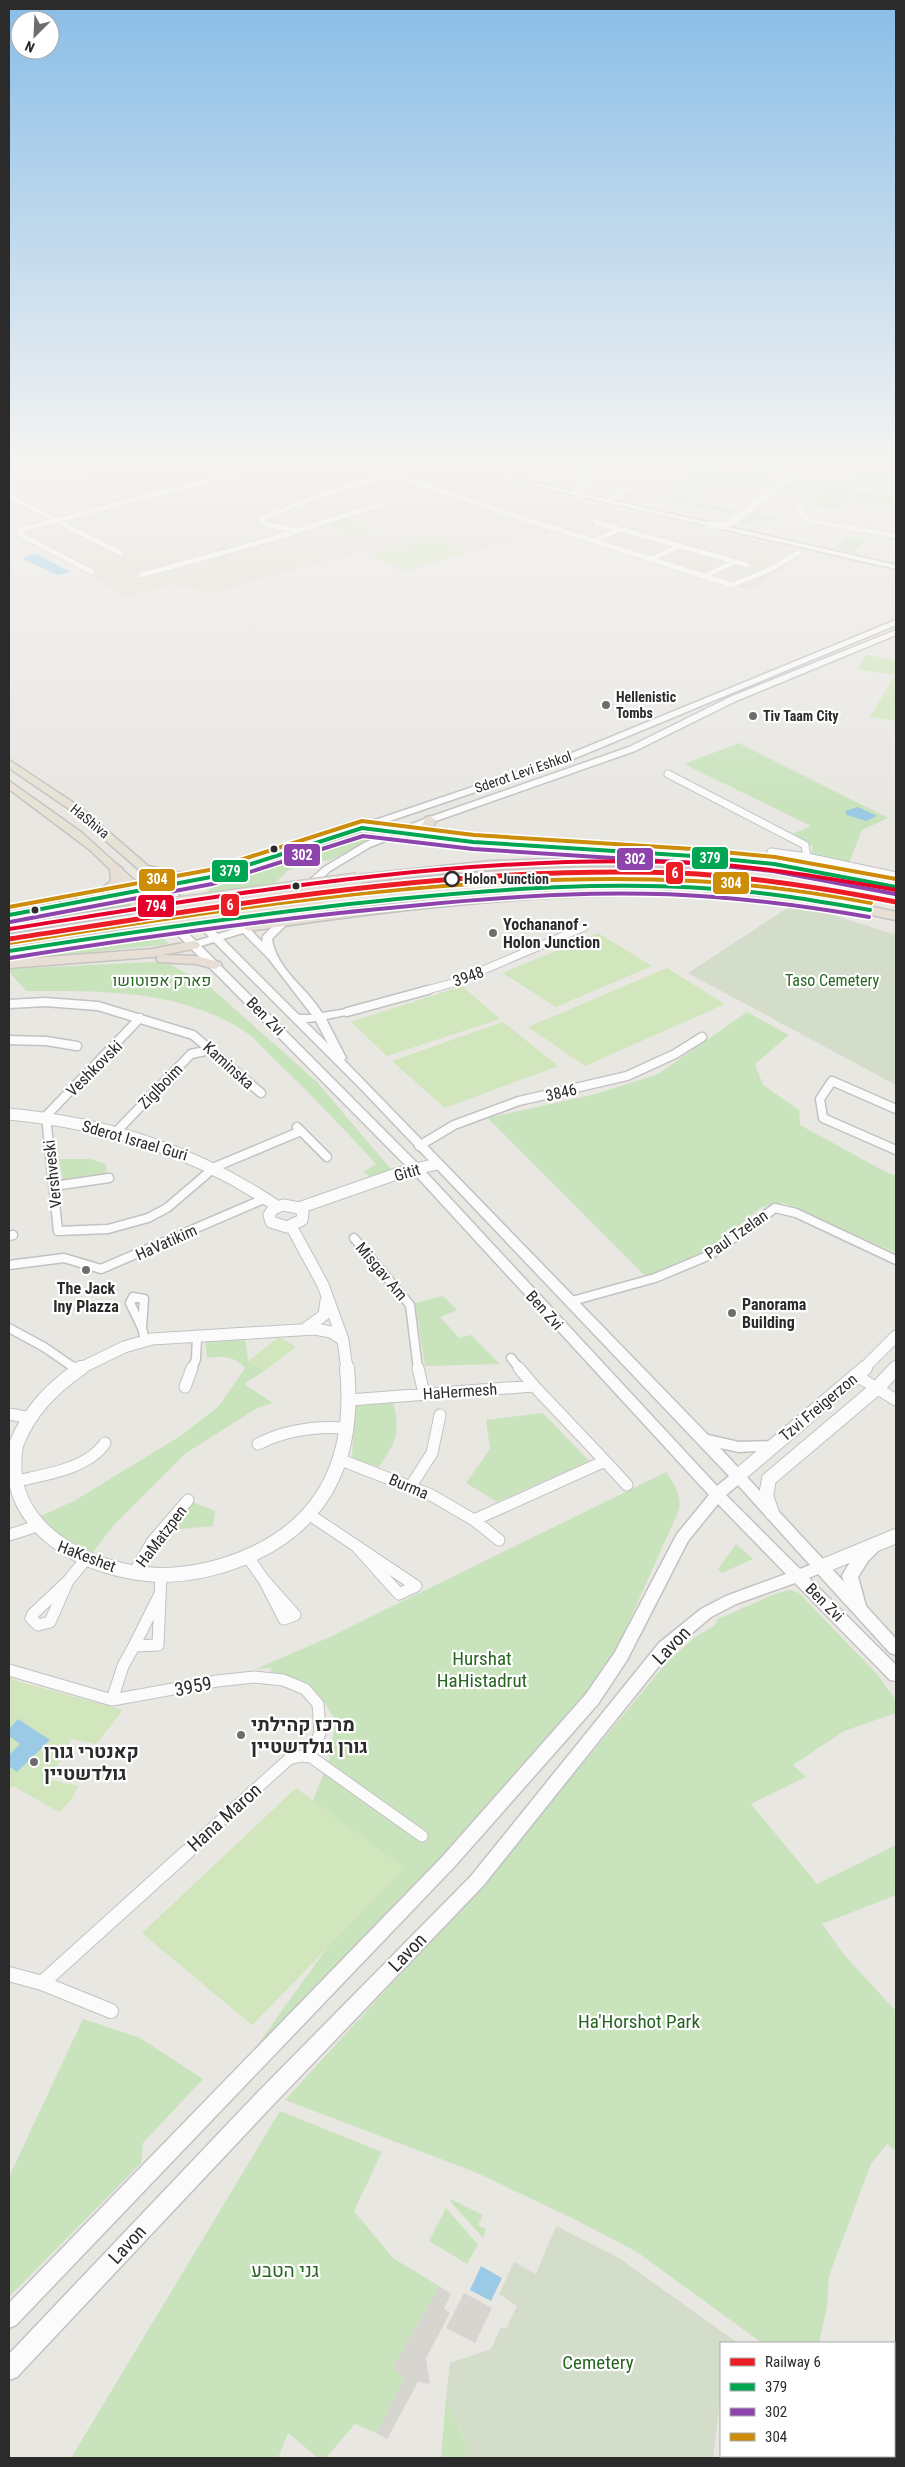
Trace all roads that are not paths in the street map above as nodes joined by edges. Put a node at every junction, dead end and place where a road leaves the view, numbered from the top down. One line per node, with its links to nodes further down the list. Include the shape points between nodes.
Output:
1 (705, 576): 2 (street, via 732,585)
2 (754, 576)
3 (896, 622): 9 (main road, Sderot Levi Eshkol, via 585,751)
4 (896, 632): 8 (main road, Sderot Levi Eshkol, via 728,701 648,743)
5 (9, 763): 15 (highway, HaShiva, via 76,809)
6 (668, 774): 13 (street, via 805,845)
7 (9, 784): 14 (highway, HaShiva)
8 (430, 820): 10 (main road, Sderot Levi Eshkol); 11 (highway, via 426,829)
9 (362, 828): 10 (highway); 17 (main road, Sderot Levi Eshkol)
10 (398, 832): 11 (highway); 28 (main road, Sderot Levi Eshkol, via 339,861 285,906)
11 (443, 839): 19 (highway, via 737,860 811,870)
12 (771, 852): 13 (street)
13 (807, 857): 16 (street)
14 (116, 868): 20 (highway, HaShiva); 21 (highway, via 118,879 114,886)
15 (144, 868): 17 (highway, via 172,876); 18 (highway, HaShiva)
16 (896, 876)
17 (211, 877): 18 (main road, Sderot Levi Eshkol)
18 (165, 887): 20 (main road, Sderot Levi Eshkol); 30 (main road, Ben Zvi)
19 (896, 889): 29 (highway, bridge, via 751,868 648,863 516,864 357,879)
20 (140, 892): 21 (highway); 31 (main road, Ben Zvi)
21 (87, 902): 24 (highway)
22 (839, 903): 23 (highway, via 730,890 614,885 489,891); 25 (highway); 26 (highway, via 706,892 600,892 426,904)
23 (320, 906): 32 (highway, bridge)
24 (9, 916)
25 (896, 916)
26 (283, 922): 28 (highway); 33 (main road, via 267,938)
27 (584, 927): 38 (street, 3948, via 460,980)
28 (247, 928): 30 (main road, Sderot Levi Eshkol); 33 (main road)
29 (9, 929)
30 (215, 939): 31 (main road, Sderot Levi Eshkol); 40 (main road, Ben Zvi)
31 (193, 945): 34 (highway, via 152,953); 36 (main road, Ben Zvi)
32 (9, 951)
33 (270, 955): 41 (main road, via 304,993)
34 (73, 959): 35 (highway); 36 (highway, via 189,960)
35 (9, 964)
36 (215, 965): 58 (main road, Ben Zvi)
37 (9, 1004): 39 (street, Kaminska, via 72,1003 98,1006)
38 (347, 1012): 41 (main road); 42 (main road, via 334,1023)
39 (140, 1018): 46 (street, Kaminska, via 193,1035); 51 (street, Veshkovski)
40 (296, 1018): 41 (main road); 47 (main road, Ben Zvi)
41 (320, 1018): 42 (main road)
42 (330, 1035): 47 (main road)
43 (702, 1038): 53 (street, 3846, via 627,1076 518,1101 454,1124)
44 (9, 1040): 45 (street)
45 (77, 1046)
46 (210, 1050): 48 (street, Kaminska); 52 (street, Ziglboim, via 191,1054)
47 (343, 1065): 53 (main road, Ben Zvi)
48 (261, 1093)
49 (896, 1109): 54 (street, via 832,1081 820,1098 822,1118)
50 (9, 1114): 51 (street, Sderot Israel Guri)
51 (46, 1116): 52 (street, Sderot Israel Guri); 60 (street, Vershveski)
52 (116, 1133): 57 (street, Sderot Israel Guri, via 159,1144)
53 (419, 1146): 56 (main road, Ben Zvi)
54 (896, 1150)
55 (327, 1157): 57 (street, via 299,1129)
56 (437, 1164): 58 (street, Gitit); 69 (main road, Ben Zvi)
57 (215, 1167): 60 (street, Vershveski, via 167,1208 148,1218 108,1230 58,1231); 61 (street, Sderot Israel Guri)
58 (418, 1172): 63 (street, Gitit); 100 (main road, Ben Zvi)
59 (109, 1178): 60 (street)
60 (54, 1186)
61 (266, 1198): 62 (street, Sderot Israel Guri); 67 (street, HaVatikim, via 101,1269 64,1258)
62 (278, 1207): 63 (street, via 289,1205); 64 (street, via 270,1212 269,1219 275,1224)
63 (301, 1211): 64 (street, via 302,1220)
64 (291, 1226): 68 (street, HaKeshet)
65 (354, 1238): 82 (street, Misgav Am, via 410,1305 419,1379)
66 (896, 1260): 69 (street, Paul Tzelan, via 796,1213 774,1208 710,1256 655,1278)
67 (9, 1265)
68 (326, 1297): 71 (street, via 324,1315); 74 (street, HaKeshet)
69 (572, 1301): 89 (main road, Ben Zvi)
70 (9, 1328): 77 (street, via 44,1346)
71 (305, 1330): 72 (street, HaKeshet); 74 (street, HaKeshet, via 331,1332)
72 (197, 1336): 77 (street, HaKeshet, via 144,1334); 80 (street, via 196,1358)
73 (896, 1336): 78 (street, Tzvi Freigerzon)
74 (343, 1340): 83 (street, HaKeshet)
75 (511, 1358): 79 (street)
76 (896, 1368): 81 (street, Tzvi Freigerzon)
77 (77, 1370): 87 (street, HaKeshet, via 53,1388)
78 (857, 1376): 81 (street); 92 (street, Tzvi Freigerzon)
79 (534, 1386): 82 (street, HaHermesh); 94 (street)
80 (185, 1387)
81 (878, 1387): 84 (street); 102 (street, Tzvi Freigerzon, via 769,1479 766,1496)
82 (424, 1394): 83 (street, HaHermesh)
83 (349, 1400): 88 (street, HaKeshet)
84 (896, 1400)
85 (10, 1414): 87 (street)
86 (440, 1414): 99 (street, via 433,1455)
87 (31, 1418): 95 (street, HaKeshet, via 17,1440)
88 (344, 1428): 91 (street, via 322,1425 301,1428); 93 (street, HaKeshet)
89 (702, 1439): 92 (main road, via 739,1447); 96 (main road, Ben Zvi)
90 (106, 1443): 97 (street, via 97,1453 66,1468)
91 (258, 1444)
92 (773, 1445): 96 (street, Tzvi Freigerzon)
93 (340, 1460): 99 (street, Burma); 103 (street, HaKeshet, via 333,1481)
94 (605, 1461): 98 (street); 104 (street)
95 (9, 1468): 97 (street, HaKeshet)
96 (738, 1476): 100 (main road, Lavon); 102 (main road, Ben Zvi)
97 (12, 1482): 105 (street, HaKeshet, via 21,1511)
98 (627, 1485)
99 (411, 1486): 104 (street, Burma)
100 (717, 1495): 116 (main road, Ben Zvi); 131 (main road, Lavon, via 682,1538 621,1656 592,1699 449,1861)
101 (188, 1500): 114 (street, HaMatzpen, via 152,1542)
102 (773, 1514): 113 (main road, Ben Zvi)
103 (310, 1515): 110 (street); 111 (street, HaKeshet, via 295,1531)
104 (474, 1520): 108 (street, Burma)
105 (31, 1528): 106 (street); 112 (street, HaKeshet, via 65,1551)
106 (9, 1535)
107 (896, 1536): 109 (street)
108 (499, 1540)
109 (876, 1546): 113 (street); 120 (main road, via 863,1557 850,1576)
110 (357, 1547): 110 (street, via 399,1594 416,1586 409,1581)
111 (247, 1556): 115 (street, HaKeshet, via 202,1569); 117 (street)
112 (86, 1559): 114 (street, HaKeshet); 118 (street)
113 (821, 1568): 116 (main road, Lavon); 120 (main road, Ben Zvi)
114 (134, 1572): 115 (street, HaKeshet)
115 (161, 1574): 119 (street)
116 (798, 1575): 124 (main road, Ben Zvi); 132 (main road, Lavon, via 706,1613 665,1647 477,1881)
117 (264, 1580)
118 (68, 1582)
119 (160, 1594): 121 (street); 121 (street, via 158,1645)
120 (864, 1616): 122 (main road, Ben Zvi)
121 (134, 1646): 125 (street, via 123,1666)
122 (896, 1649)
123 (9, 1670): 125 (street, 3959)
124 (896, 1675)
125 (112, 1700): 126 (street, 3959, via 217,1681 254,1677 283,1680 305,1689 318,1704 320,1733)
126 (311, 1757): 127 (street); 129 (street, Hana Maron, via 289,1758 281,1764)
127 (422, 1836)
128 (9, 1974): 129 (street)
129 (42, 1983): 130 (street)
130 (111, 2012)
131 (9, 2318)
132 (9, 2369)

